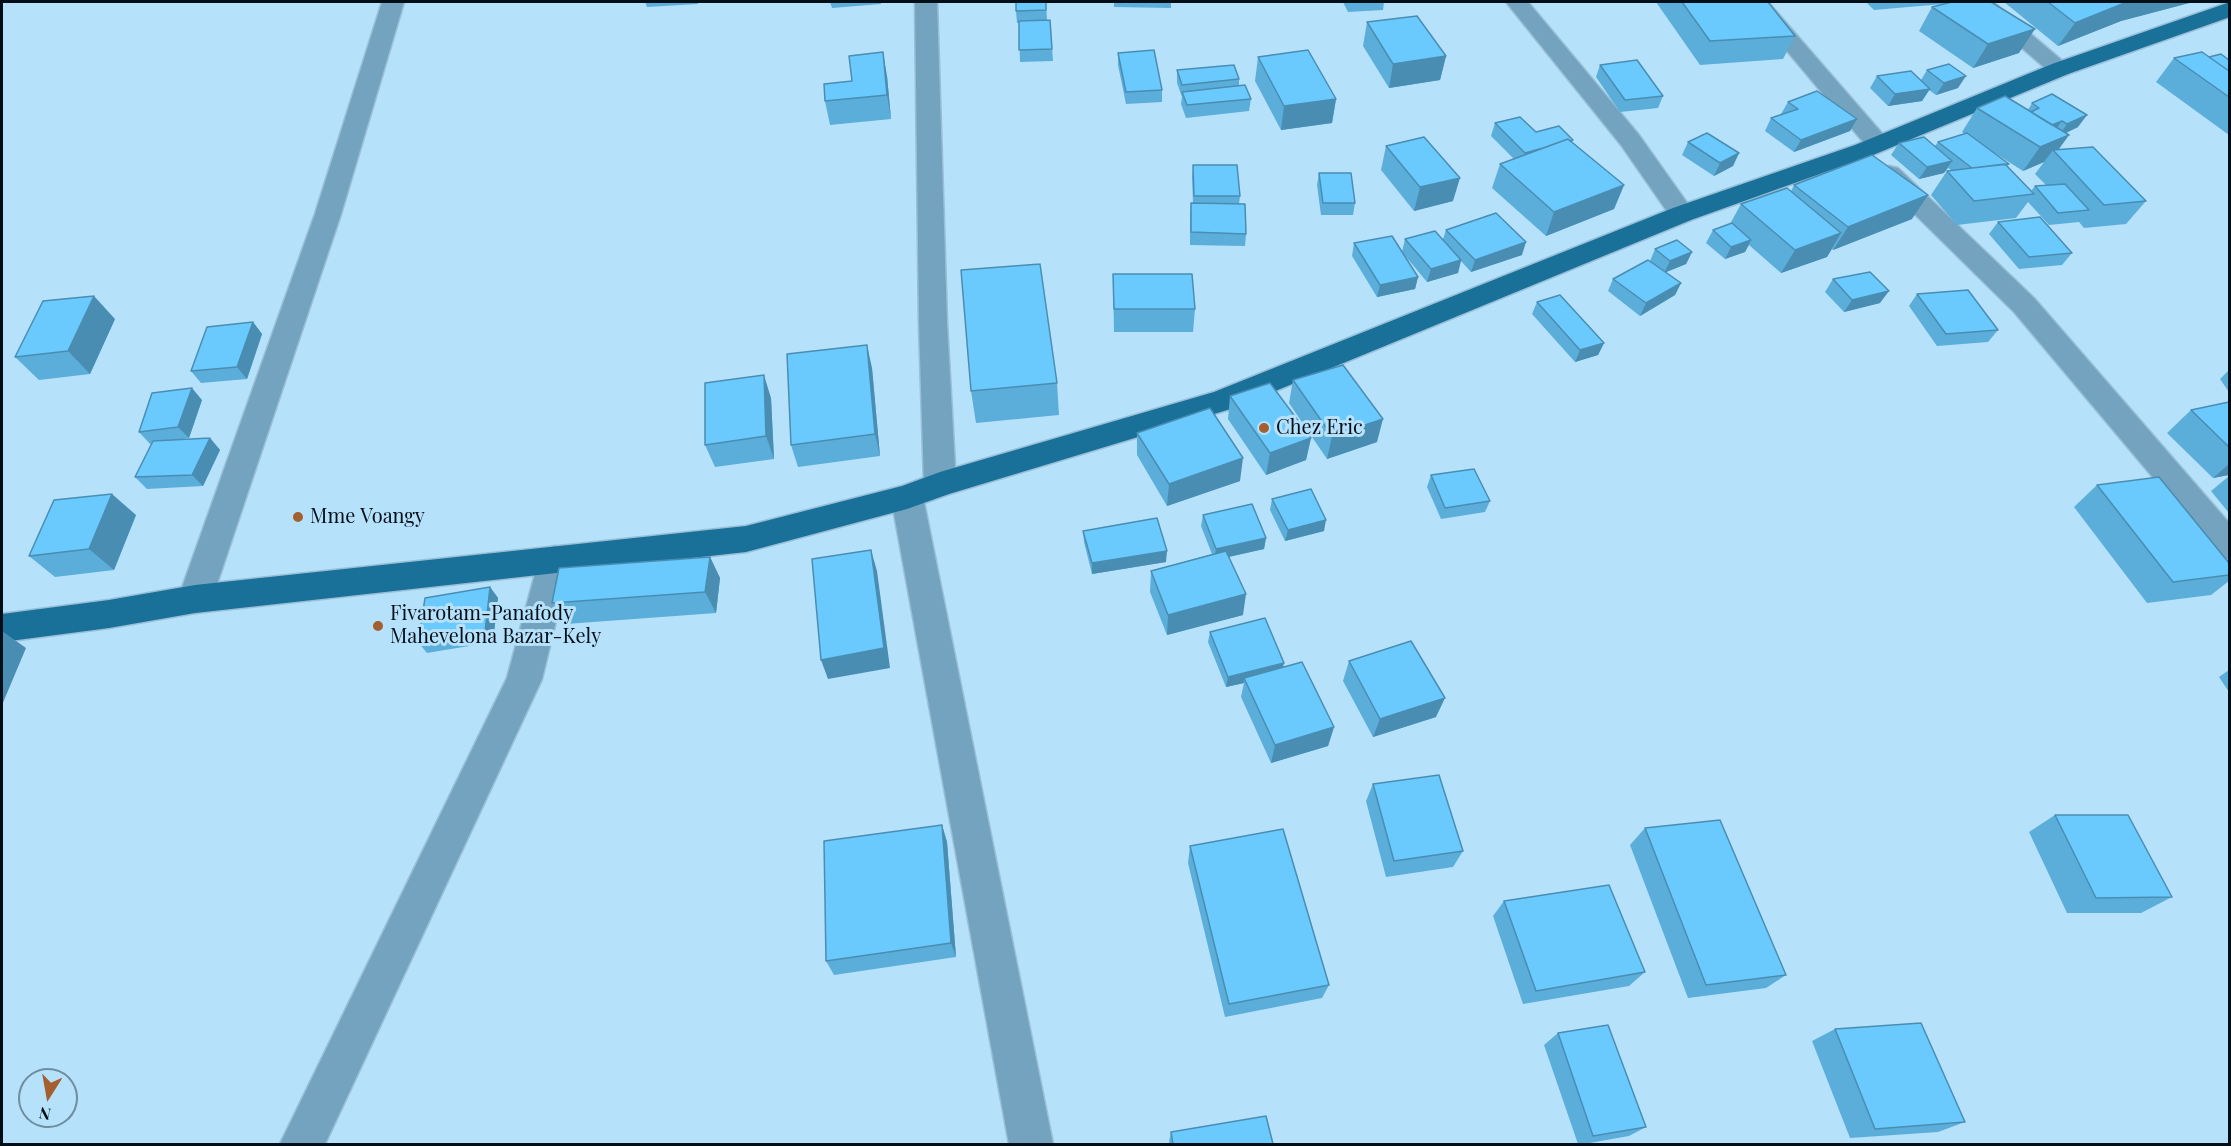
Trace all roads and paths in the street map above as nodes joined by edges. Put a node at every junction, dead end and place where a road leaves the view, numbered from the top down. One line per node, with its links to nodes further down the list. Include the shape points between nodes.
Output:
1 (393, 2): 13 (street, via 328,214)
2 (926, 2): 10 (street, via 933,323)
3 (1517, 2): 9 (street, via 1629,140)
4 (1757, 2): 8 (street)
5 (1980, 2): 7 (street)
6 (2229, 9): 7 (main road)
7 (2060, 69): 8 (main road)
8 (1871, 147): 9 (main road); 11 (street, via 2024,305)
9 (1682, 214): 10 (main road, via 1223,400)
10 (923, 490): 12 (main road, via 746,539); 16 (street)
11 (2229, 547)
12 (555, 560): 13 (main road); 15 (street, via 524,679)
13 (195, 599): 14 (main road)
14 (2, 628)
15 (302, 1144)
16 (1032, 1144)

